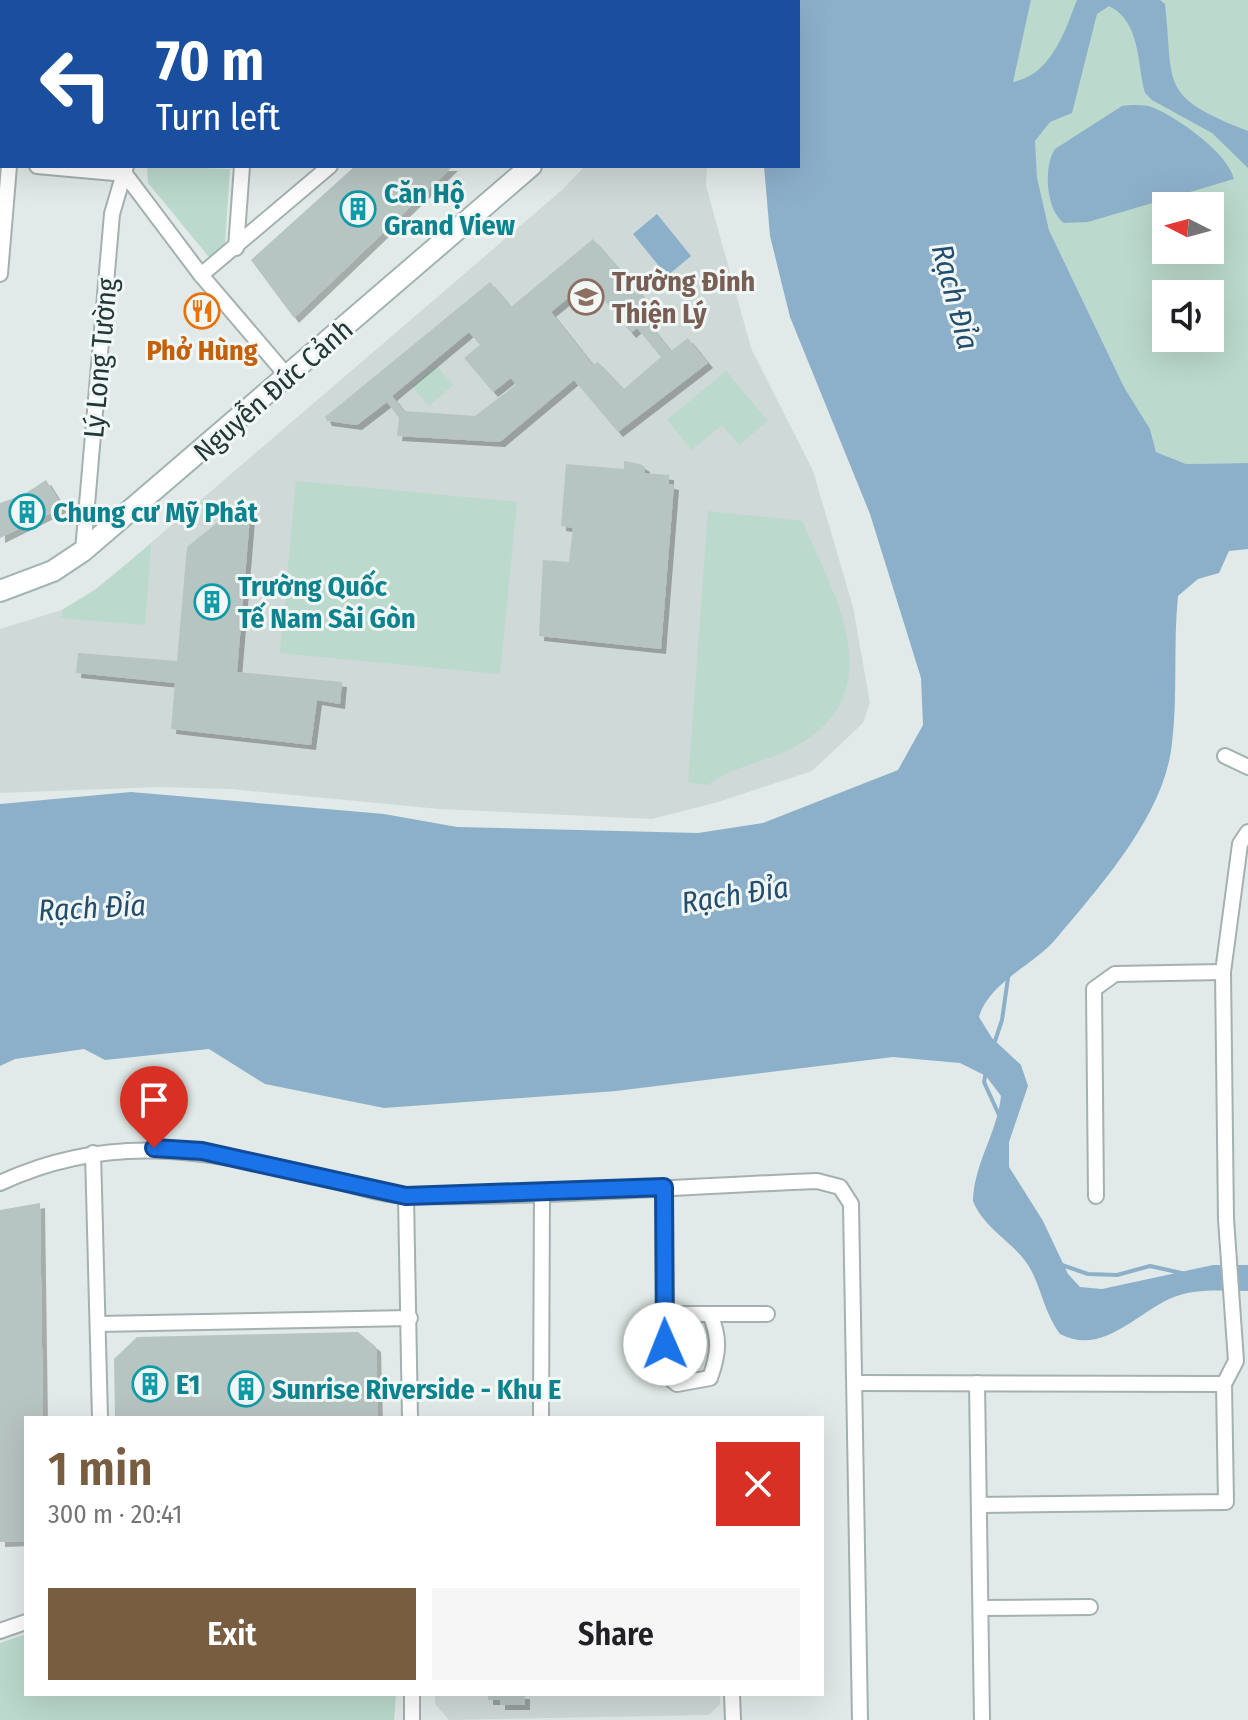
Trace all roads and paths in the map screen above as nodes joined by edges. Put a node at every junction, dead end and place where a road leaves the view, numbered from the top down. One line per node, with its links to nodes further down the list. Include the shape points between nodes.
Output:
1 (9, 168): 8 (street)
2 (81, 168): 6 (street)
3 (242, 168): 7 (street)
4 (328, 168): 7 (street)
5 (529, 168): 10 (main road, Nguyễn Đức Cảnh)
6 (125, 170): 9 (street); 11 (street, Lý Long Tường, via 112,214)
7 (236, 248): 9 (street)
8 (0, 274)
9 (201, 275): 10 (street)
10 (288, 377): 11 (main road, Nguyễn Đức Cảnh)
11 (83, 551): 12 (main road, Nguyễn Đức Cảnh, via 44,575)
12 (0, 591)
13 (1225, 756): 14 (street)
14 (1248, 767)
15 (1248, 832): 16 (street, via 1240,844)
16 (1223, 972): 22 (street, via 1115,974 1094,989); 28 (street, via 1226,1219 1232,1308)
17 (93, 1153): 18 (street, via 58,1160); 21 (street, via 202,1151); 27 (street)
18 (0, 1183)
19 (664, 1187): 20 (street); 23 (street); 29 (street, via 817,1181 840,1187 851,1204)
20 (542, 1192): 21 (street); 34 (street)
21 (406, 1196): 26 (street)
22 (1096, 1196)
23 (664, 1314): 24 (street); 24 (street, via 665,1374 677,1384 710,1378 719,1335)
24 (710, 1314): 25 (street)
25 (767, 1314)
26 (410, 1318): 27 (street); 33 (street)
27 (98, 1324): 32 (street)
28 (1241, 1337): 31 (street)
29 (857, 1383): 30 (street); 44 (street)
30 (977, 1383): 31 (street); 35 (street)
31 (1224, 1384): 35 (street, via 1226,1502)
32 (100, 1416)
33 (410, 1416)
34 (541, 1416)
35 (979, 1505): 37 (street)
36 (1090, 1607): 37 (street)
37 (981, 1608): 45 (street)
38 (24, 1623): 39 (street)
39 (0, 1631)
40 (412, 1696): 42 (street)
41 (732, 1696): 43 (street)
42 (412, 1720)
43 (733, 1720)
44 (860, 1720)
45 (982, 1720)

